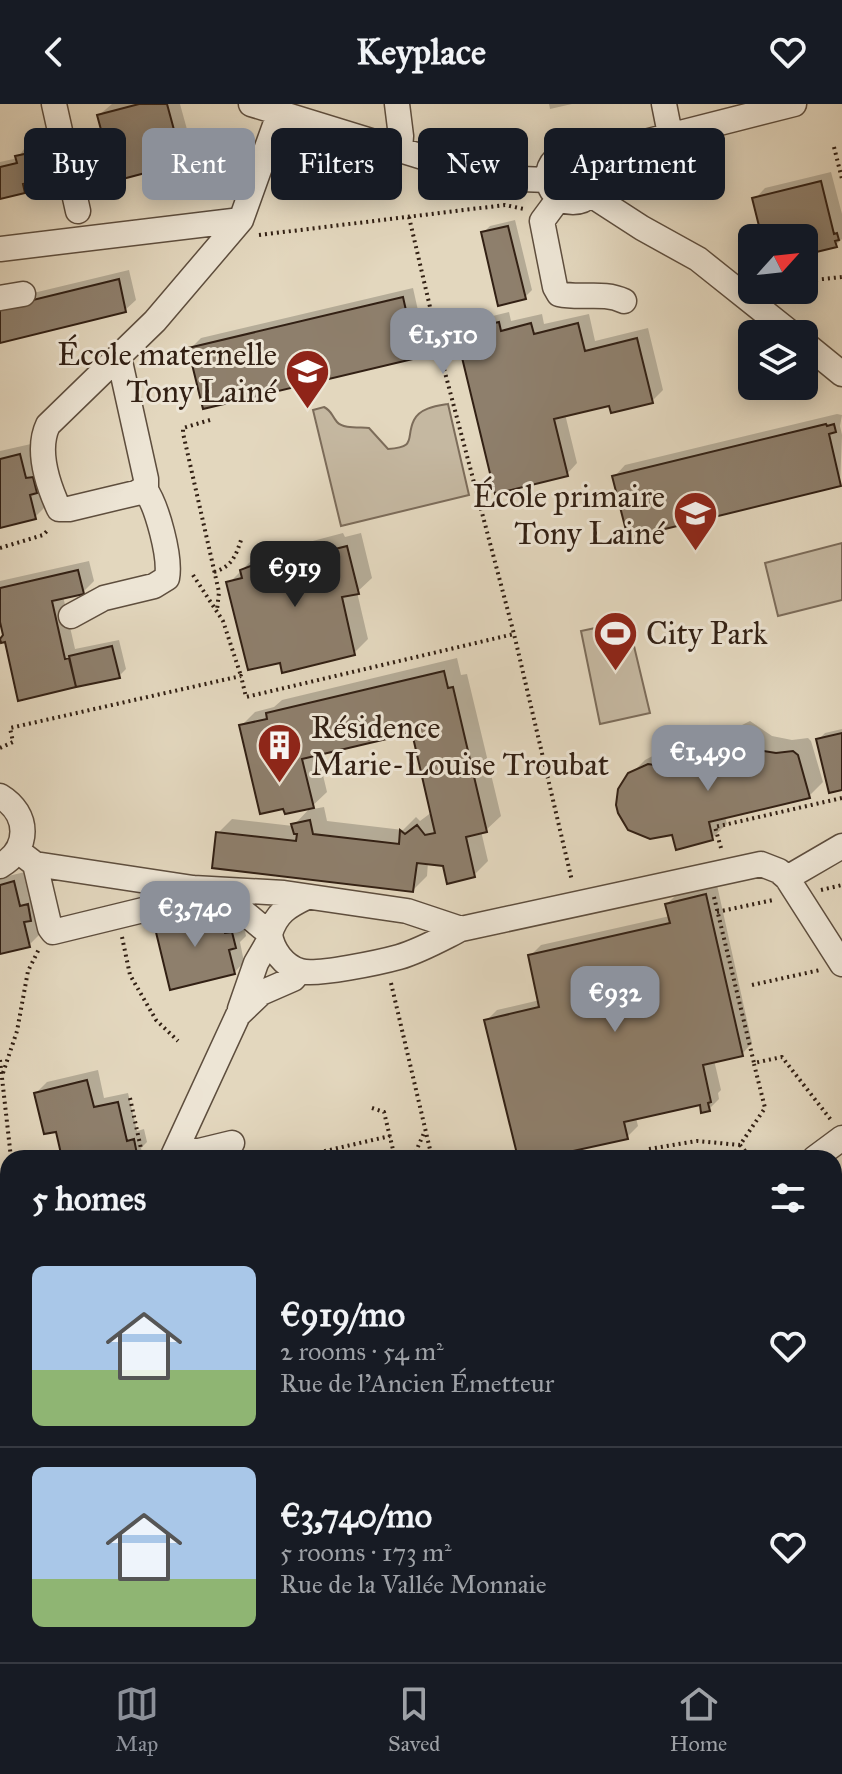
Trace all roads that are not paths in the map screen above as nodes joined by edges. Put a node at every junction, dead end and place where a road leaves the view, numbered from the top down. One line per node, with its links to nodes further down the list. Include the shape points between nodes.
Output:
1 (54, 104): 15 (street)
2 (251, 104): 6 (street)
3 (397, 104): 8 (street)
4 (664, 104): 9 (street)
5 (794, 104): 10 (street)
6 (279, 114): 7 (street); 16 (street)
7 (326, 128)
8 (400, 128)
9 (669, 128)
10 (695, 128)
11 (402, 151): 12 (street)
12 (544, 196)
13 (549, 200): 18 (street, via 542,221 559,294 611,295)
14 (599, 200): 19 (street, via 698,259)
15 (78, 211)
16 (241, 220): 17 (street); 21 (street)
17 (0, 249)
18 (624, 301)
19 (774, 320)
20 (818, 354): 22 (street)
21 (119, 357): 23 (street); 23 (street, via 48,425 42,451 59,509)
22 (842, 374)
23 (145, 489): 24 (street, via 169,573 163,582 104,598)
24 (71, 616)
25 (0, 796): 27 (street, via 19,813 23,826)
26 (842, 846): 28 (street)
27 (18, 860): 29 (street); 29 (street, via 53,932 176,902)
28 (787, 878): 32 (street, via 761,864); 35 (street)
29 (201, 889): 30 (street); 33 (street, via 228,899)
30 (307, 897): 31 (street); 33 (street, via 279,914)
31 (407, 911): 32 (street); 34 (street, via 417,938)
32 (461, 929): 34 (street)
33 (270, 937): 36 (street, via 275,951); 37 (street)
34 (411, 952): 36 (street)
35 (834, 966)
36 (300, 971): 37 (street, via 261,993)
37 (238, 1015): 40 (street)
38 (838, 1130): 42 (street)
39 (232, 1143): 41 (street)
40 (176, 1150)
41 (203, 1150)
42 (822, 1150)

